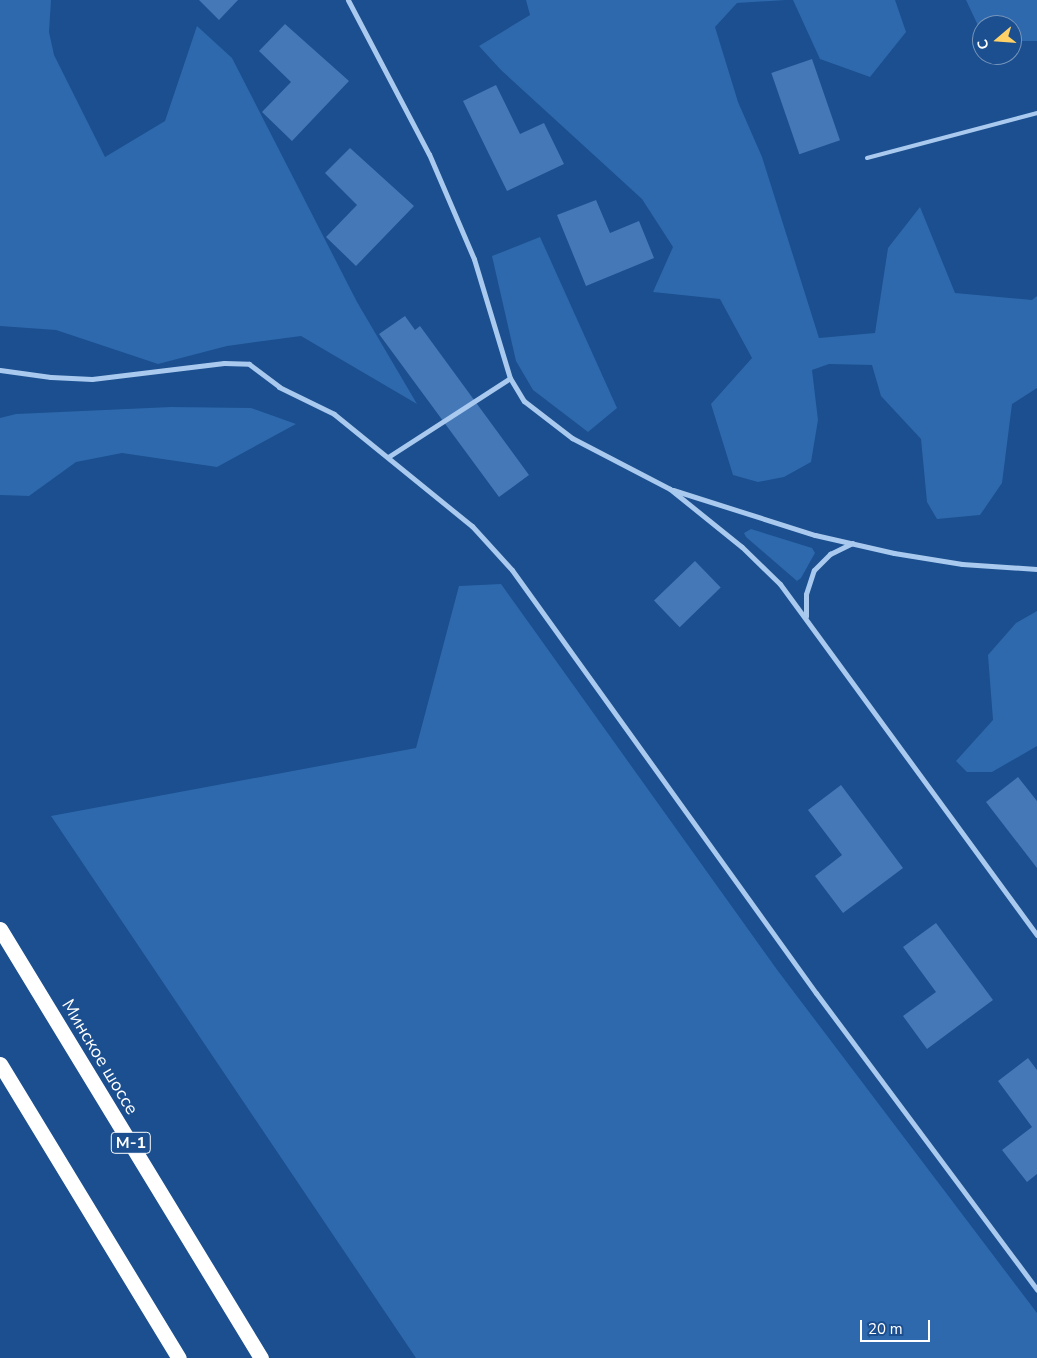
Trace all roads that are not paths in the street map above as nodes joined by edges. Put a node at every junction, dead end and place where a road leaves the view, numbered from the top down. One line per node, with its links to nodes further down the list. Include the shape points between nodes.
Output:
1 (348, 0): 5 (street, via 429,154 460,224 474,259)
2 (1037, 113): 3 (lane)
3 (867, 158)
4 (0, 370): 6 (street, via 51,378 92,379 241,362 249,364 279,387 334,414)
5 (510, 378): 6 (street); 7 (street, via 524,401 544,419 572,438)
6 (388, 457): 14 (street, via 472,526 512,570 816,993)
7 (670, 489): 8 (street, via 800,530); 10 (street, via 742,547 780,584)
8 (854, 543): 9 (street, via 962,564); 10 (street, via 830,554 814,570 806,594)
9 (1037, 569)
10 (806, 616): 12 (street)
11 (0, 929): 16 (highway, Минское шоссе / М-1)
12 (1037, 935)
13 (0, 1064): 15 (highway)
14 (1037, 1290)
15 (179, 1358)
16 (261, 1358)

